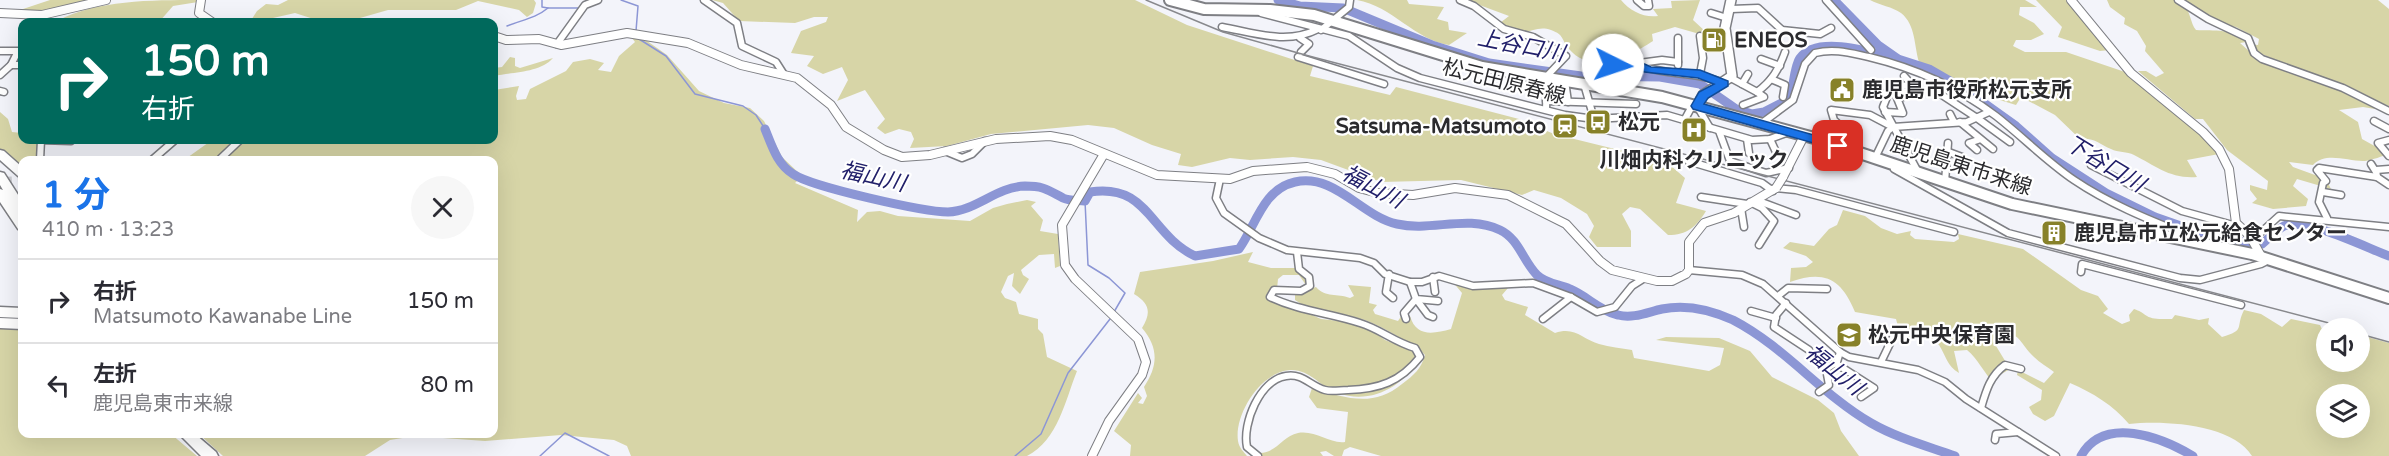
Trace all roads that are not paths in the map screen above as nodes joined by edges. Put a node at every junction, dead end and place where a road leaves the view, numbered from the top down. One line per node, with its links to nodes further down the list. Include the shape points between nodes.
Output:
1 (106, 0): 15 (street, via 42,15)
2 (201, 0): 18 (street, via 199,13)
3 (598, 0): 29 (street, via 585,5)
4 (704, 0): 43 (street, via 719,5 737,23 742,46 776,62)
5 (1170, 0): 14 (main road, 鹿児島東市来線, via 1204,9)
6 (1350, 0): 17 (street, via 1349,7)
7 (1460, 0): 47 (street, via 1504,29 1533,37 1566,56)
8 (1636, 0): 9 (street, via 1648,6)
9 (1648, 0)
10 (1826, 0): 30 (street)
11 (2071, 0): 133 (street, via 2131,73 2219,148 2229,170 2235,219)
12 (2178, 0): 68 (street, via 2248,38 2262,59 2343,88)
13 (1731, 4): 19 (main road); 23 (street, via 1773,17)
14 (1257, 10): 17 (main road, 鹿児島東市来線); 22 (street, 松元田原春線)
15 (0, 13)
16 (1711, 13): 19 (street)
17 (1335, 16): 22 (street); 47 (main road, 鹿児島東市来線, via 1465,63)
18 (206, 18)
19 (1727, 18): 49 (main road)
20 (1222, 27): 27 (street, via 1266,37)
21 (1831, 28): 23 (street, via 1820,34)
22 (1320, 29): 27 (street); 67 (street, 松元田原春線, via 1356,39 1412,75)
23 (1782, 30): 25 (street)
24 (1700, 36): 44 (street)
25 (1767, 36)
26 (498, 37): 29 (street)
27 (1300, 38): 52 (street, via 1309,44 1300,55)
28 (1678, 38): 36 (street)
29 (558, 44): 43 (street, via 636,34 680,41 741,65)
30 (1871, 50)
31 (0, 51): 32 (street)
32 (18, 51)
33 (1785, 52): 40 (street)
34 (18, 54): 37 (street)
35 (1761, 59): 40 (street)
36 (1678, 62): 39 (street, via 1662,60); 42 (street)
37 (10, 65): 38 (street); 46 (street)
38 (18, 65)
39 (1638, 65): 41 (street); 42 (street, via 1649,70)
40 (1780, 66): 50 (street)
41 (1609, 68)
42 (1678, 71): 44 (street)
43 (783, 73): 97 (street, via 815,90 846,127 889,153 918,157)
44 (1700, 74): 54 (street)
45 (1748, 74): 55 (street)
46 (0, 75)
47 (1548, 75): 51 (main road, 鹿児島東市来線); 61 (street)
48 (1904, 76): 69 (street, via 1912,85 1900,86 1907,96 1897,98 1903,113)
49 (1731, 78): 54 (main road); 55 (street)
50 (1771, 78): 57 (street); 60 (street, via 1785,85)
51 (1565, 81): 53 (main road, 鹿児島東市来線); 62 (street)
52 (1384, 84)
53 (1584, 84): 58 (main road, 鹿児島東市来線); 63 (street)
54 (1724, 84): 66 (main road, via 1705,94)
55 (1742, 84): 57 (street)
56 (1875, 87): 69 (street, via 1887,97)
57 (1757, 92): 65 (street, via 1764,97)
58 (1639, 93): 64 (street); 66 (main road, 鹿児島東市来線)
59 (1942, 95): 73 (street)
60 (1783, 97)
61 (1546, 102): 62 (street); 67 (street)
62 (1568, 102): 63 (street)
63 (1589, 102): 64 (street); 74 (street)
64 (1636, 104): 72 (street)
65 (1743, 105)
66 (1697, 106): 75 (street, via 1691,108); 78 (main road, 鹿児島東市来線); 79 (street)
67 (1546, 109): 74 (street, 松元田原春線)
68 (2389, 111)
69 (1885, 112): 80 (street)
70 (1989, 112): 73 (street); 78 (street, via 1916,70 1829,50 1812,56 1805,64 1793,100); 137 (street, via 2083,186 2186,234)
71 (1950, 114): 77 (street)
72 (1640, 115): 74 (street, 松元田原春線); 75 (street, 松元田原春線)
73 (1977, 118): 77 (street); 90 (street)
74 (1594, 119)
75 (1685, 119): 79 (street, 松元田原春線)
76 (2374, 121): 81 (street)
77 (1957, 122): 80 (street); 87 (street)
78 (1761, 124): 83 (main road, 鹿児島東市来線)
79 (1710, 128): 82 (street, 松元田原春線)
80 (1892, 128): 94 (street, via 1879,117 1831,110 1834,120 1843,128); 107 (street); 116 (street)
81 (2389, 129)
82 (1719, 131): 86 (street, 松元田原春線); 111 (street, via 1731,161 1766,173)
83 (1789, 131): 84 (main road, 鹿児島東市来線); 85 (street, 松元田原春線)
84 (1804, 135): 94 (main road, 鹿児島東市来線); 111 (street)
85 (1770, 138): 86 (street, 松元田原春線); 99 (street)
86 (1747, 139): 100 (street)
87 (1978, 140): 95 (street); 96 (street, via 1969,143)
88 (2389, 140): 105 (street, via 2378,143)
89 (986, 141): 97 (street); 97 (street, via 966,159); 102 (street, via 1050,136 1072,140)
90 (2010, 142)
91 (170, 144): 103 (street)
92 (236, 144): 104 (street)
93 (1948, 144): 98 (street)
94 (1838, 146): 107 (main road, 鹿児島東市来線)
95 (1993, 149)
96 (1977, 150)
97 (945, 151)
98 (1946, 151): 106 (street); 118 (street)
99 (1776, 152)
100 (1749, 153)
101 (0, 154): 114 (highway)
102 (1104, 154): 117 (street, via 1157,176); 179 (street, via 1062,225 1065,265 1138,339 1146,362 1142,375 1109,422)
103 (157, 156)
104 (223, 156)
105 (2389, 156)
106 (1962, 157)
107 (1875, 158): 116 (main road, 鹿児島東市来線)
108 (1688, 161): 120 (street)
109 (2371, 164): 113 (street)
110 (2091, 165): 133 (street, via 2193,217)
111 (1789, 168): 120 (street, bridge)
112 (2389, 169): 113 (street)
113 (2377, 174): 119 (street); 121 (street, via 2319,168 2326,181)
114 (18, 175)
115 (0, 176): 125 (highway)
116 (1917, 178): 118 (main road, 鹿児島東市来線); 140 (street, via 2008,233 2191,280 2261,264 2265,262)
117 (1220, 179): 139 (street, via 1218,207 1255,235); 145 (street, via 1253,171 1307,166 1378,192 1413,195 1455,188 1508,195 1566,224 1612,270)
118 (1945, 183): 137 (main road, 鹿児島東市来線, via 2046,213)
119 (2389, 185)
120 (1774, 189): 126 (street); 135 (street, via 1796,190)
121 (2323, 192): 123 (street); 130 (street, via 2319,202)
122 (0, 193): 131 (highway)
123 (2341, 195)
124 (1701, 197): 126 (street)
125 (18, 203)
126 (1749, 203): 127 (street); 128 (street); 132 (street); 141 (street, via 1710,220 1694,234 1688,246)
127 (1762, 208): 129 (street); 138 (street, via 1774,221)
128 (1796, 215)
129 (1787, 216)
130 (2326, 218): 134 (street); 136 (street, via 2280,216)
131 (18, 220)
132 (1744, 227)
133 (2240, 227): 136 (street)
134 (2389, 227)
135 (1954, 232)
136 (2251, 238): 140 (street)
137 (2189, 241): 140 (main road, 鹿児島東市来線)
138 (1759, 245)
139 (1297, 252): 143 (street, via 1360,258); 180 (street, via 1299,269 1309,277 1310,286 1301,291 1274,290 1270,297 1289,306 1362,323 1396,343 1415,348 1420,357 1397,379 1375,390 1326,391 1295,377 1265,386 1245,430 1247,447)
140 (2259, 253): 152 (main road, 鹿児島東市来線)
141 (1689, 270): 145 (street, via 1672,281); 149 (street, via 1742,275)
142 (2081, 272): 156 (street, via 2082,264)
143 (1389, 274): 146 (street); 151 (street, via 1386,292)
144 (1433, 277): 146 (street); 148 (street); 150 (street, via 1473,286 1533,283)
145 (1643, 279): 150 (street, via 1632,286 1616,307 1597,312)
146 (1410, 282): 153 (street)
147 (1827, 289): 149 (street, via 1788,288)
148 (1435, 292)
149 (1778, 296): 155 (street)
150 (1571, 297): 163 (street)
151 (1393, 298)
152 (2389, 298)
153 (1416, 299): 154 (street); 160 (street); 162 (street, via 1404,313)
154 (1438, 301)
155 (1786, 303): 161 (street); 168 (street)
156 (2241, 305)
157 (1751, 311): 161 (street)
158 (0, 312): 159 (highway)
159 (18, 313)
160 (1433, 317)
161 (1776, 318): 167 (street, via 1774,327)
162 (1406, 319)
163 (1543, 319)
164 (0, 323): 165 (highway)
165 (18, 324)
166 (1896, 331): 169 (street)
167 (1809, 350)
168 (1840, 352): 169 (street); 170 (street)
169 (1881, 362): 174 (street, via 1918,370 1945,382)
170 (1835, 363): 172 (street, via 1826,369 1830,385); 173 (street, via 1874,388)
171 (2021, 369): 174 (street, via 2005,365 1996,371)
172 (1819, 392)
173 (1861, 397)
174 (1981, 408): 175 (street)
175 (2019, 432): 177 (street, via 1996,434); 181 (street)
176 (191, 438): 178 (highway)
177 (1995, 440)
178 (211, 456)
179 (1092, 456)
180 (1258, 456)
181 (2056, 456)

